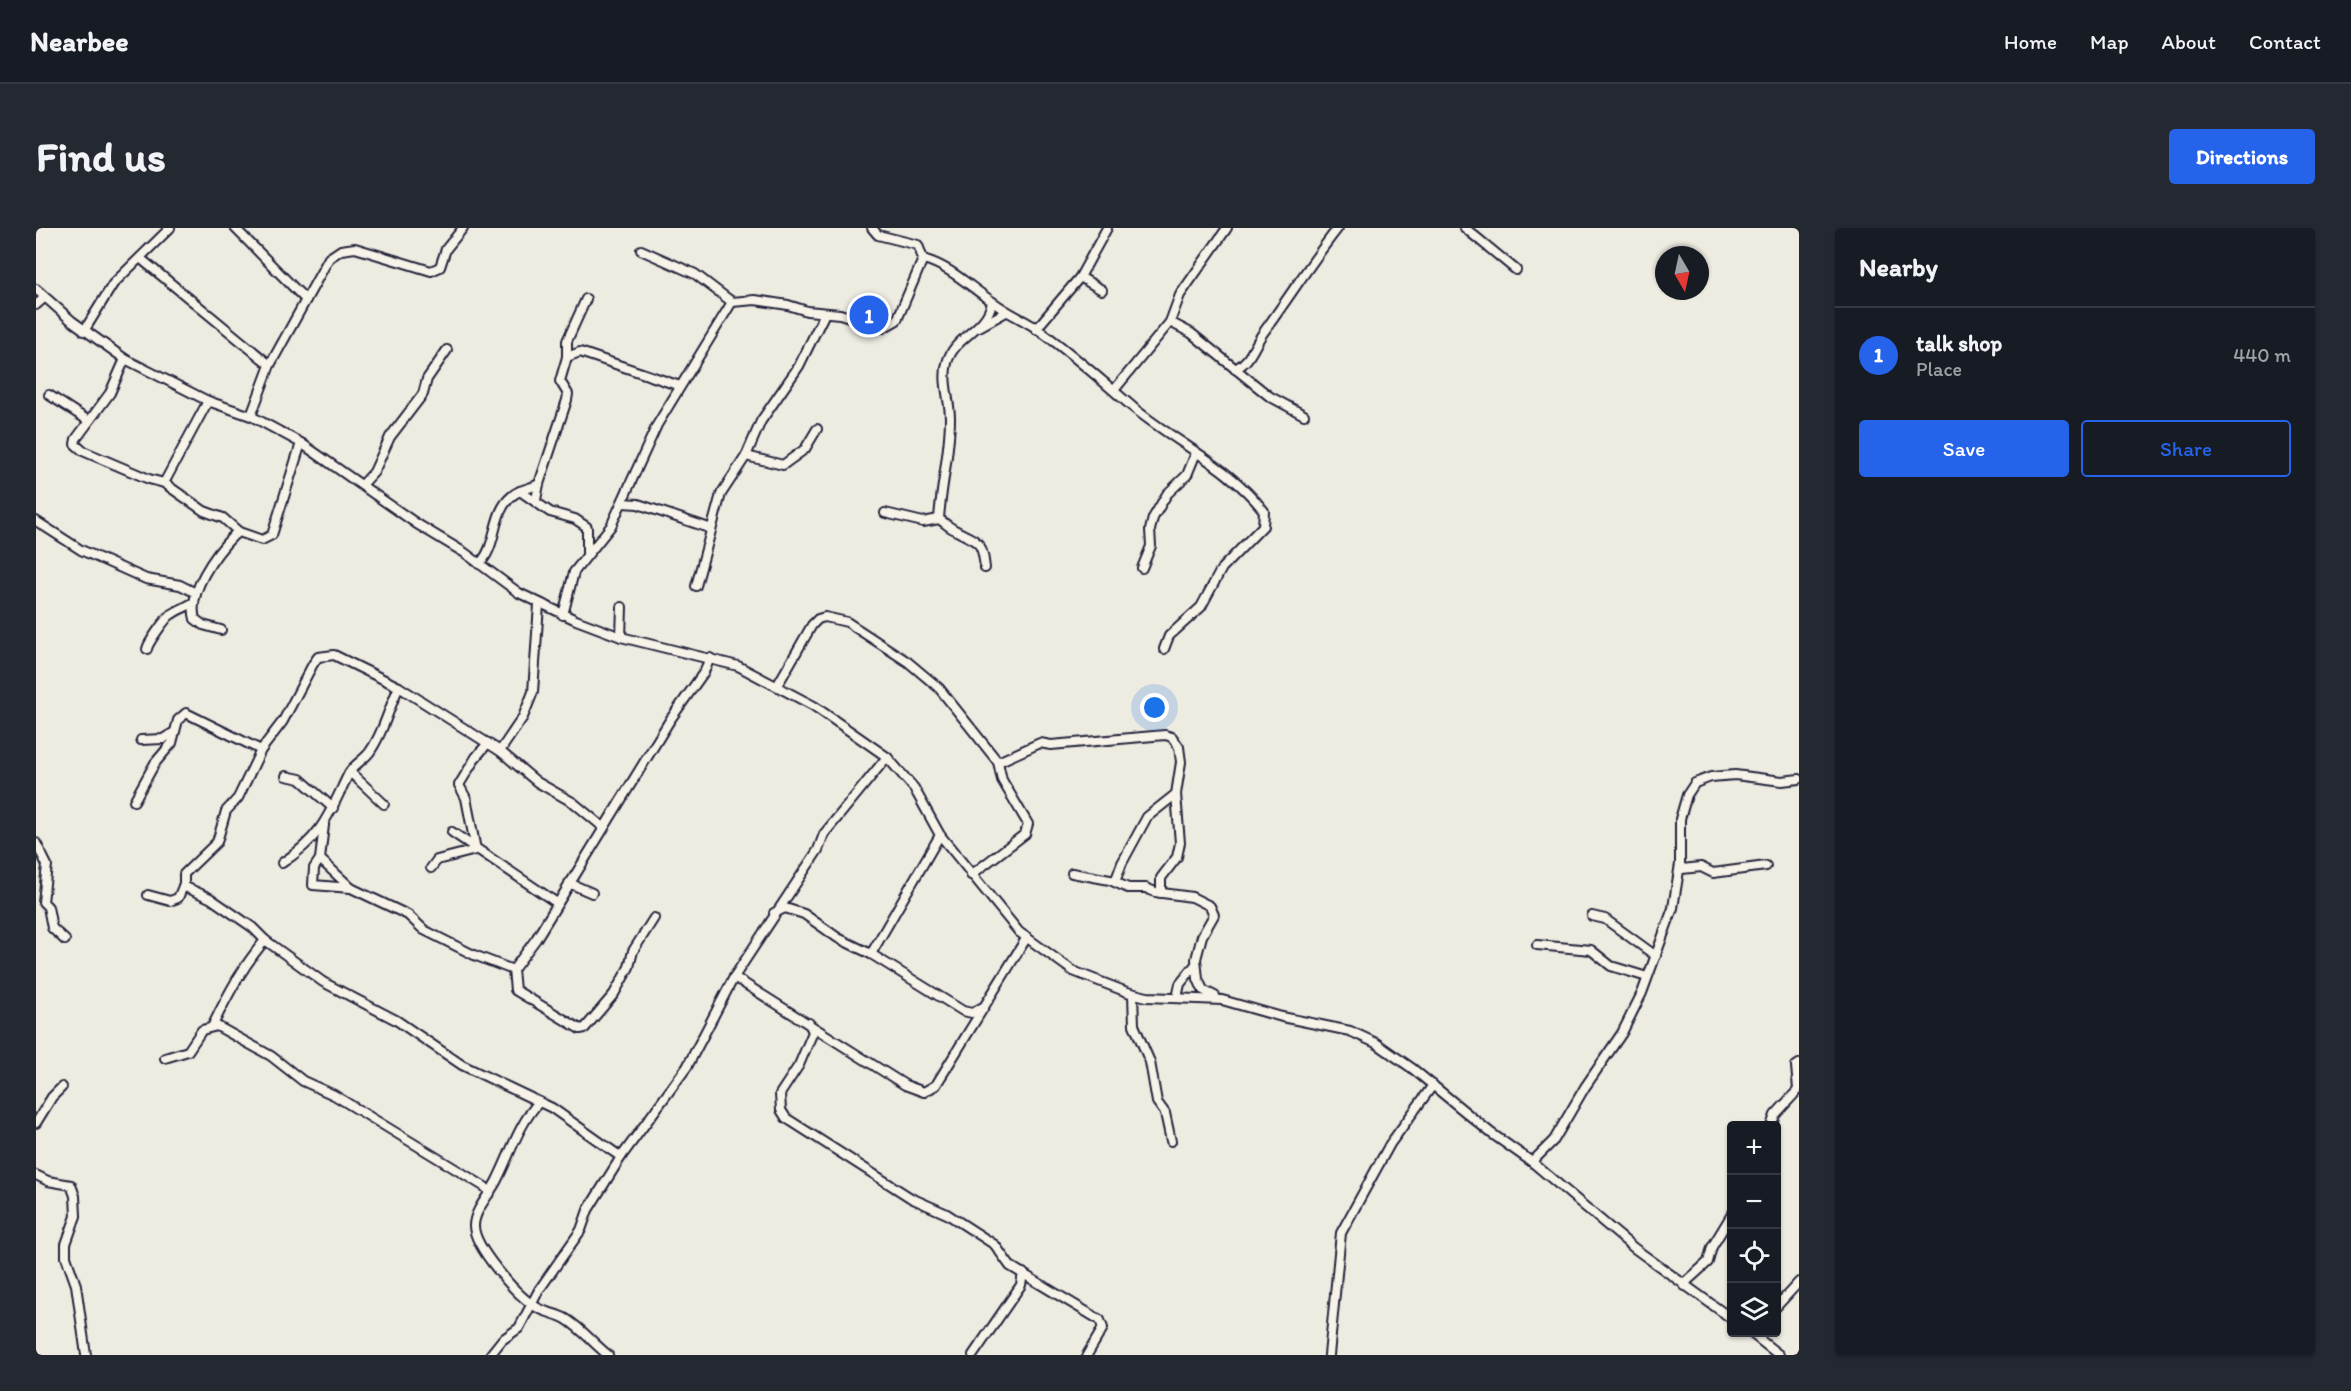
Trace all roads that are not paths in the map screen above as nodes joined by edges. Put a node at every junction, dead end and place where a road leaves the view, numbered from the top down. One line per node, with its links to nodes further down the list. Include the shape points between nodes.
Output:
1 (170, 228): 10 (street)
2 (235, 228): 18 (street)
3 (463, 228): 18 (street, via 446,249 440,267 431,271 354,248 341,250 329,258)
4 (872, 228): 11 (street, via 878,235 918,245)
5 (1107, 228): 13 (street)
6 (1227, 228): 24 (street, via 1180,295)
7 (1338, 228): 32 (street, via 1248,359)
8 (1465, 228): 12 (street)
9 (641, 250): 19 (street, via 696,274)
10 (140, 258): 27 (street, via 113,284); 31 (street)
11 (923, 259): 20 (street, via 936,262); 23 (street, via 897,321 889,327)
12 (1516, 270)
13 (1080, 277): 15 (street); 26 (street)
14 (36, 289): 16 (street)
15 (1102, 290)
16 (44, 298): 21 (street); 27 (street)
17 (586, 299): 29 (street, via 567,341)
18 (306, 300): 31 (street)
19 (732, 302): 23 (street, via 764,301); 33 (street)
20 (992, 302): 22 (street); 25 (street)
21 (36, 305)
22 (1006, 312): 25 (street); 26 (street)
23 (825, 313): 43 (street, via 800,366 761,421)
24 (1170, 322): 32 (street, via 1191,333); 34 (street)
25 (979, 327): 51 (street, via 962,339 947,364 950,420)
26 (1036, 329): 34 (street)
27 (84, 331): 30 (street)
28 (447, 350): 46 (street, via 427,379 423,394 390,437 374,472)
29 (567, 357): 33 (street, via 580,352); 45 (street, via 560,381 568,394 567,400)
30 (125, 359): 36 (street); 39 (street, via 110,393)
31 (270, 365): 38 (street)
32 (1235, 369): 37 (street, via 1280,403)
33 (681, 386): 49 (street, via 647,446)
34 (1114, 389): 42 (street)
35 (49, 395): 39 (street)
36 (208, 401): 38 (street); 44 (street)
37 (1304, 415)
38 (251, 416): 41 (street)
39 (90, 421): 44 (street, via 75,440 77,446)
40 (817, 429): 43 (street, via 805,449 783,465)
41 (301, 443): 46 (street); 54 (street, via 272,535 262,540)
42 (1196, 453): 58 (street, via 1187,475 1167,494 1153,518 1151,546); 68 (street, via 1258,502 1266,516 1260,530 1222,568 1201,607 1169,636)
43 (746, 456): 53 (street, via 721,494)
44 (164, 483): 54 (street)
45 (539, 484): 47 (street); 48 (street)
46 (362, 485): 56 (street)
47 (520, 491): 48 (street); 56 (street, via 510,497 499,513 486,558)
48 (536, 500): 55 (street, via 550,512 587,527)
49 (622, 503): 53 (street, via 638,504); 55 (street, via 607,532)
50 (885, 513): 51 (street, via 923,522)
51 (939, 519): 57 (street, via 979,542)
52 (36, 521): 60 (street, via 81,550 152,581 180,585)
53 (709, 528): 59 (street)
54 (239, 532): 60 (street, via 228,541)
55 (587, 553): 64 (street, via 574,572)
56 (479, 564): 62 (street)
57 (985, 568)
58 (1142, 568)
59 (696, 586)
60 (196, 593): 61 (street)
61 (194, 602): 65 (street, via 198,622); 67 (street, via 168,615 165,624 149,639)
62 (539, 604): 64 (street); 79 (street, via 533,692 523,717)
63 (622, 607): 66 (street)
64 (563, 615): 66 (street)
65 (221, 630)
66 (621, 637): 69 (street)
67 (147, 649)
68 (1164, 649)
69 (710, 658): 70 (street, via 738,666); 91 (street)
70 (777, 686): 77 (street, via 814,706); 81 (street, via 812,625 818,619 835,618 869,635 939,688)
71 (399, 687): 76 (street); 78 (street, via 343,657 318,657 283,720); 83 (street, via 373,748)
72 (1178, 729): 74 (street)
73 (173, 733): 75 (street, via 163,739); 78 (street, via 186,712); 87 (street, via 172,743 155,763)
74 (1164, 735): 81 (street, via 1119,741 1040,743); 86 (street, via 1175,740 1180,752)
75 (141, 740)
76 (488, 744): 79 (street); 95 (street, via 459,785 466,798)
77 (875, 749): 80 (street); 82 (street)
78 (261, 750): 105 (street, via 238,798 226,811 217,842 184,874)
79 (500, 751): 91 (street)
80 (887, 757): 82 (street); 93 (street, via 914,788)
81 (998, 762): 102 (street, via 1002,780 1025,816 1028,829)
82 (876, 770): 112 (street, via 824,834 818,850)
83 (350, 772): 88 (street); 89 (street)
84 (286, 776): 89 (street, via 300,779)
85 (1799, 779): 98 (street, via 1735,775 1695,783 1680,819)
86 (1176, 794): 103 (street, via 1147,817); 109 (street, via 1178,852 1161,878)
87 (134, 801)
88 (384, 804)
89 (333, 808): 90 (street)
90 (324, 825): 96 (street); 97 (street, via 301,851)
91 (603, 827): 104 (street)
92 (452, 832): 95 (street)
93 (940, 835): 102 (street); 119 (street)
94 (36, 843): 107 (street, via 47,865)
95 (476, 850): 100 (street, via 437,860); 111 (street)
96 (320, 859): 106 (street); 106 (street, via 314,868 313,885)
97 (282, 863)
98 (1680, 864): 99 (street, via 1682,869 1701,867 1713,873); 120 (street, via 1673,908)
99 (1766, 866)
100 (431, 868)
101 (1072, 873): 103 (street)
102 (971, 875): 115 (street)
103 (1115, 882): 109 (street)
104 (569, 883): 108 (street); 111 (street)
105 (183, 886): 110 (street, via 173,901); 117 (street, via 210,898)
106 (351, 888): 123 (street, via 408,915 424,930)
107 (40, 892): 116 (street, via 51,924)
108 (592, 893)
109 (1161, 893): 122 (street, via 1192,897 1213,910)
110 (148, 895)
111 (557, 903): 123 (street)
112 (774, 913): 119 (street, via 792,909); 121 (street)
113 (1592, 916): 120 (street, via 1605,919)
114 (654, 918): 123 (street, via 633,951 614,994 585,1028 580,1029 518,993)
115 (1027, 937): 127 (street, via 1073,971); 130 (street)
116 (65, 940)
117 (265, 940): 133 (street, via 236,978); 139 (street, via 323,982 396,1020 462,1065)
118 (1537, 945): 125 (street, via 1591,950 1611,966)
119 (871, 954): 131 (street)
120 (1656, 956): 125 (street)
121 (744, 963): 124 (street); 126 (street)
122 (1196, 964): 128 (street, via 1180,984); 129 (street, via 1206,993)
123 (513, 970)
124 (734, 977): 126 (street); 143 (street, via 687,1067)
125 (1647, 977): 144 (street, via 1622,1034 1554,1140)
126 (748, 986): 132 (street)
127 (1133, 994): 128 (street); 142 (street, via 1134,1025 1150,1062 1157,1102 1165,1113)
128 (1177, 998): 129 (street)
129 (1233, 1003): 137 (street, via 1350,1031 1395,1055)
130 (984, 1006): 131 (street); 134 (street)
131 (966, 1012): 134 (street)
132 (809, 1023): 134 (street, via 905,1085 924,1092 936,1085); 148 (street, via 813,1032 808,1046 780,1094 786,1118 911,1198 947,1214 994,1245 1010,1266)
133 (213, 1025): 135 (street, via 202,1030 188,1051); 146 (street, via 246,1040 303,1082 398,1132)
134 (972, 1027)
135 (165, 1058)
136 (1799, 1064): 140 (street, via 1798,1090)
137 (1433, 1085): 144 (street); 161 (street, via 1390,1144 1341,1233)
138 (62, 1087): 141 (street)
139 (539, 1102): 143 (street); 146 (street, via 519,1132)
140 (1773, 1121)
141 (36, 1123)
142 (1171, 1141)
143 (621, 1157): 152 (street, via 588,1210 581,1230)
144 (1532, 1162): 150 (street)
145 (36, 1175): 157 (street, via 71,1185 75,1196 76,1216 66,1244 66,1257 76,1285)
146 (490, 1193): 152 (street, via 475,1221 477,1241)
147 (1727, 1221): 150 (street, via 1708,1262)
148 (1023, 1274): 159 (street, via 1021,1285); 160 (street, via 1085,1308 1102,1322)
149 (1799, 1282): 151 (street)
150 (1685, 1286): 153 (street)
151 (1781, 1301)
152 (531, 1304): 155 (street, via 566,1319); 158 (street, via 519,1328)
153 (1727, 1316)
154 (1757, 1337): 156 (street)
155 (605, 1354)
156 (1776, 1354)
157 (86, 1355)
158 (490, 1355)
159 (973, 1355)
160 (1087, 1355)
161 (1329, 1355)

